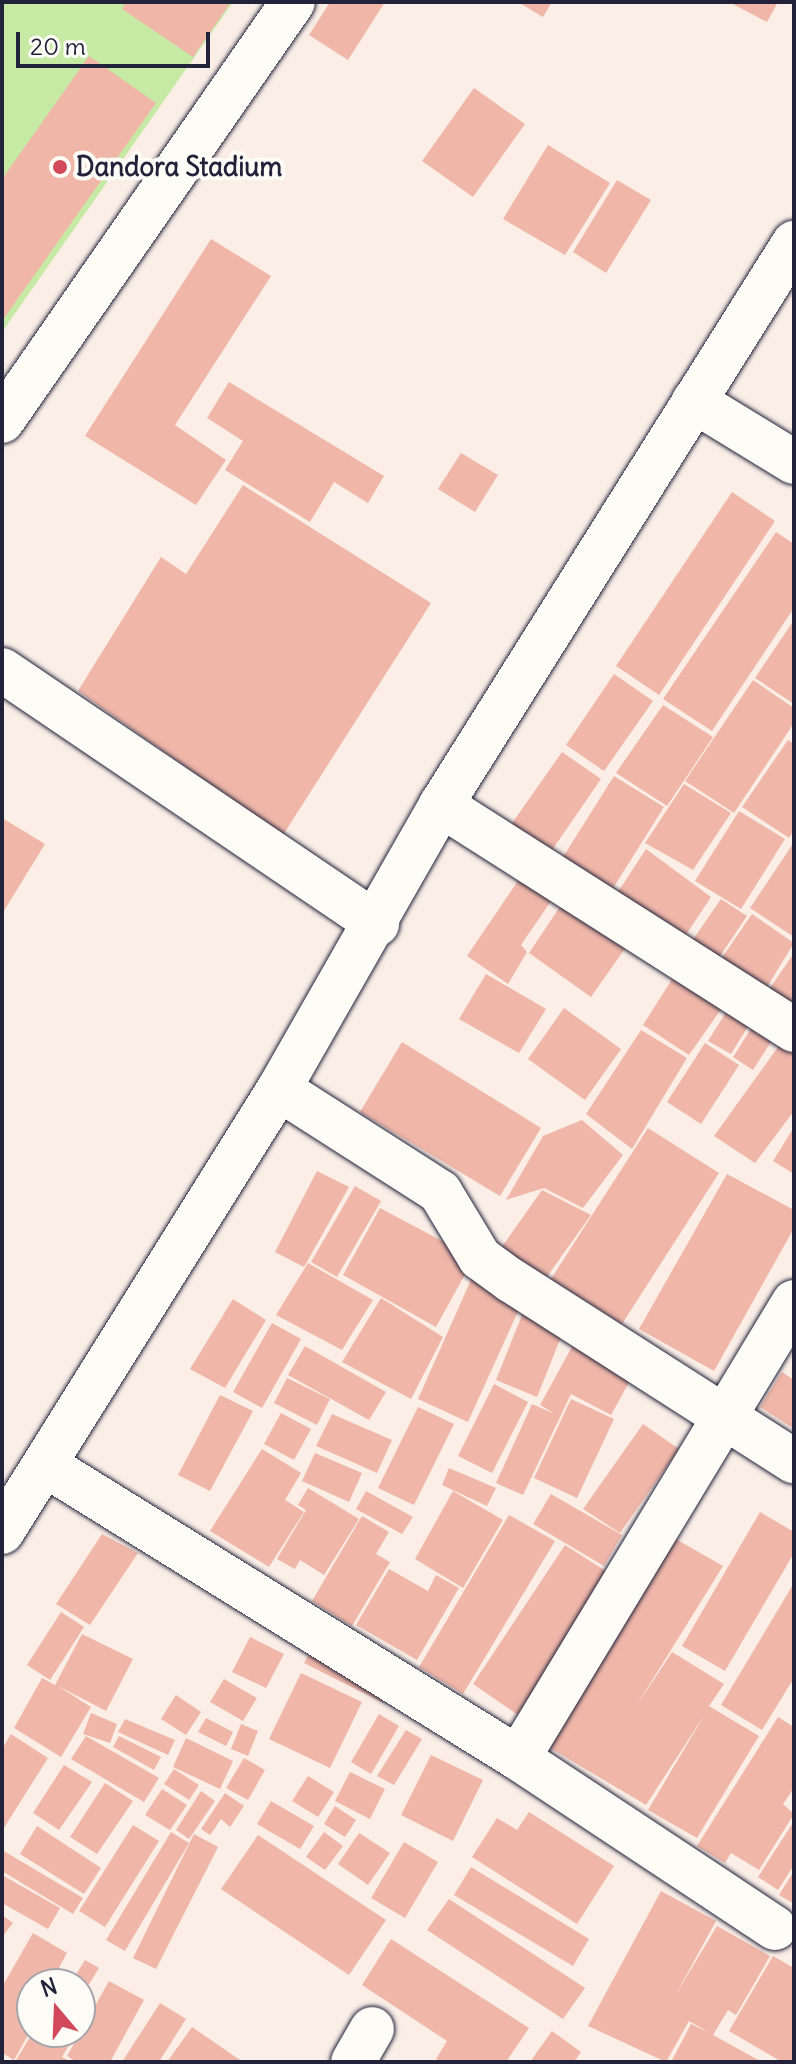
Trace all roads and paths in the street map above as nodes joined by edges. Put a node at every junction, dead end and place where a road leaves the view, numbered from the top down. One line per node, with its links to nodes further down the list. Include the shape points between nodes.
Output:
1 (293, 2): 4 (street)
2 (794, 243): 3 (street)
3 (694, 401): 5 (street); 7 (street)
4 (2, 421)
5 (794, 462)
6 (2, 670): 8 (street)
7 (441, 805): 8 (street); 9 (street)
8 (377, 924): 10 (street)
9 (794, 1030)
10 (279, 1089): 12 (street, via 440,1192 480,1258); 14 (street)
11 (794, 1302): 12 (street)
12 (720, 1416): 13 (street); 16 (street)
13 (794, 1461)
14 (47, 1466): 15 (street); 16 (street)
15 (2, 1532)
16 (518, 1758): 17 (street)
17 (775, 1928)

